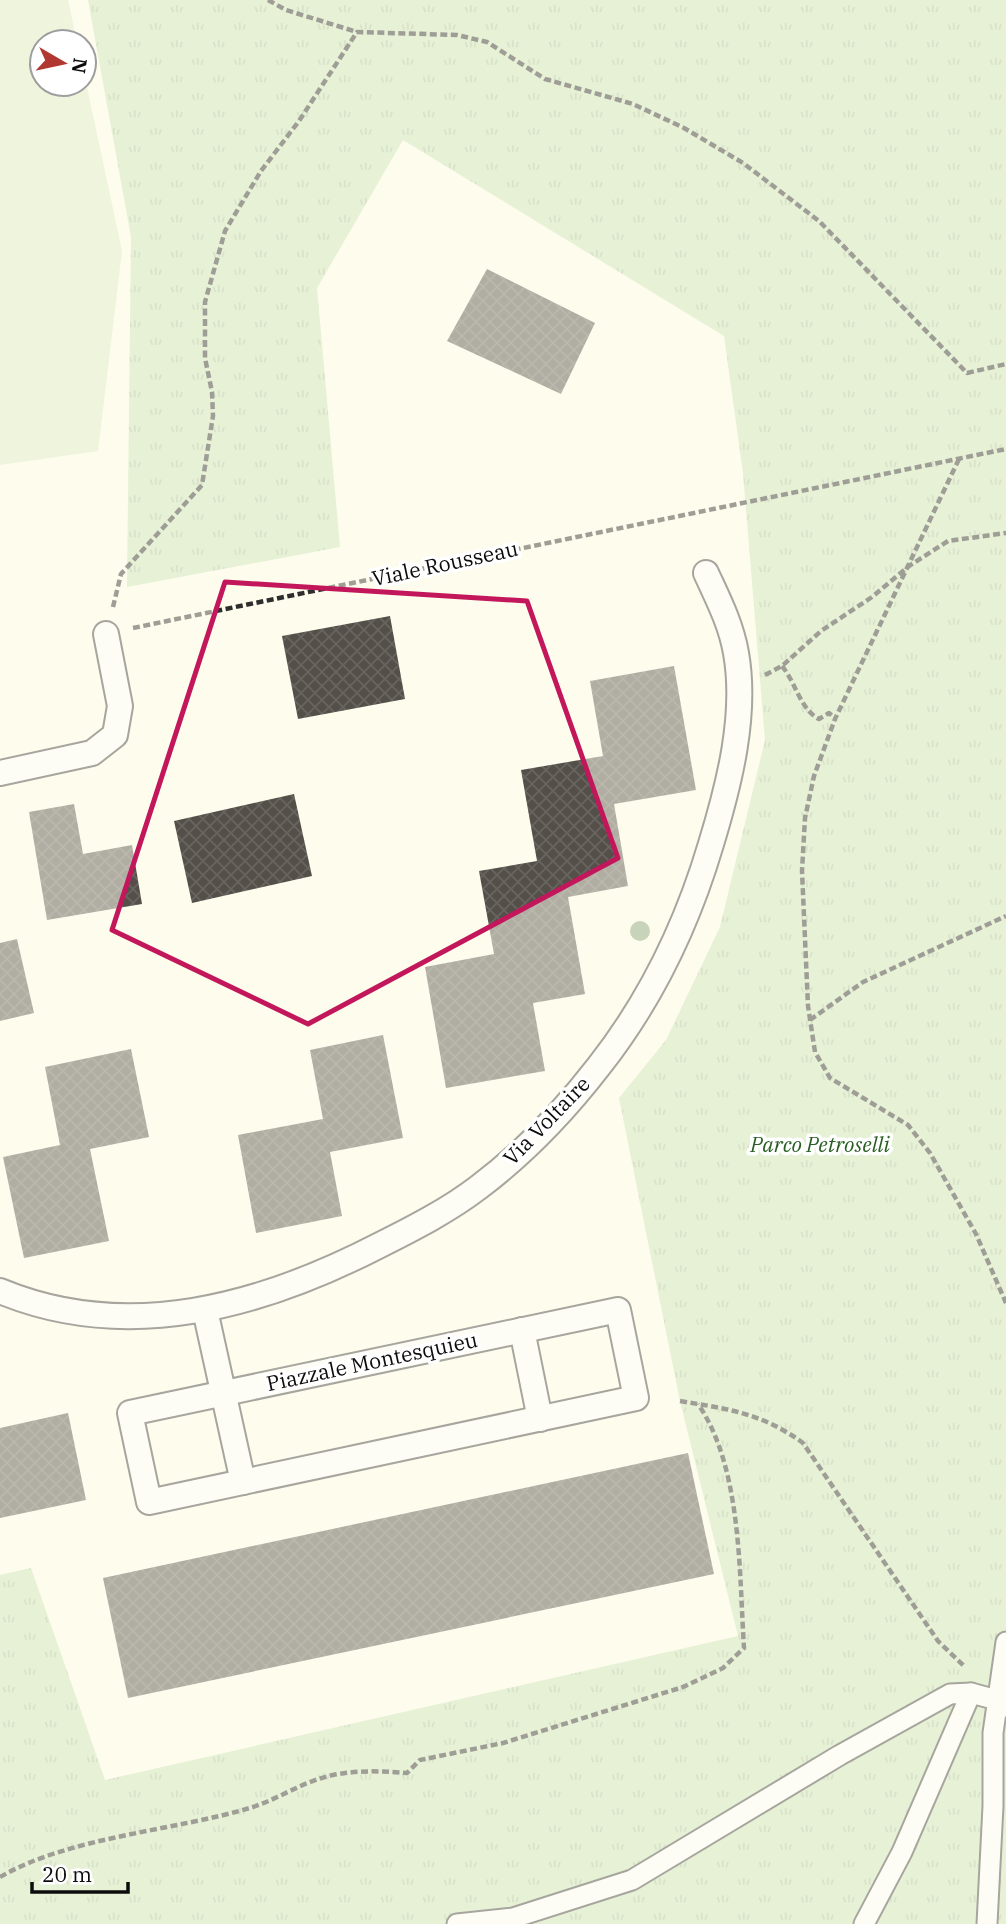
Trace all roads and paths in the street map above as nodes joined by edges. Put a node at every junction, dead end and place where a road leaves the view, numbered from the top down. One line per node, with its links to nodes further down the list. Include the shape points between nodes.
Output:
1 (268, 0): 2 (path)
2 (357, 32): 3 (path, via 457,35 487,42 545,79 633,104 684,128 743,163 819,221 967,373); 9 (path, via 225,231 205,302 205,358 213,416 202,485 121,574)
3 (1006, 364)
4 (1006, 449): 5 (path, Viale Rousseau)
5 (960, 458): 7 (path); 9 (path, Viale Rousseau)
6 (1006, 533): 7 (path, via 948,541)
7 (909, 566): 10 (path); 10 (path, via 782,666 808,713 819,719 829,713)
8 (706, 573): 16 (street, Via Voltaire, via 736,654 738,700 732,760 718,822 690,907 668,956 622,1035 541,1131 459,1201 321,1273)
9 (106, 634): 11 (street, via 120,706 115,735 92,753)
10 (835, 719): 13 (path, via 810,792 803,843)
11 (0, 773)
12 (1006, 916): 13 (path, via 863,982)
13 (810, 1020): 15 (path, via 815,1052 830,1078 908,1125 930,1153 976,1234)
14 (0, 1291): 16 (street, Via Voltaire, via 45,1307 90,1314 144,1316)
15 (1006, 1303)
16 (205, 1310): 18 (street)
17 (522, 1330): 18 (street, Piazzale Montesquieu); 21 (street); 21 (street, Piazzale Montesquieu, via 618,1310 636,1398)
18 (223, 1394): 22 (street); 22 (street, Piazzale Montesquieu, via 130,1413 149,1502)
19 (680, 1401): 20 (path)
20 (698, 1404): 25 (path, via 757,1416 778,1424 803,1443 938,1641); 26 (path, via 712,1424 734,1516 744,1648 723,1668 683,1687 584,1719 503,1743 420,1760 407,1773 378,1770 332,1775 256,1806 74,1849)
21 (540, 1419): 22 (street, Piazzale Montesquieu)
22 (243, 1482)
23 (1006, 1642): 25 (street)
24 (971, 1693): 25 (street); 27 (street, via 950,1694 632,1880 513,1918); 28 (street, via 919,1814)
25 (1002, 1703): 29 (street, via 993,1733)
26 (0, 1877)
27 (457, 1924)
28 (864, 1924)
29 (987, 1924)

